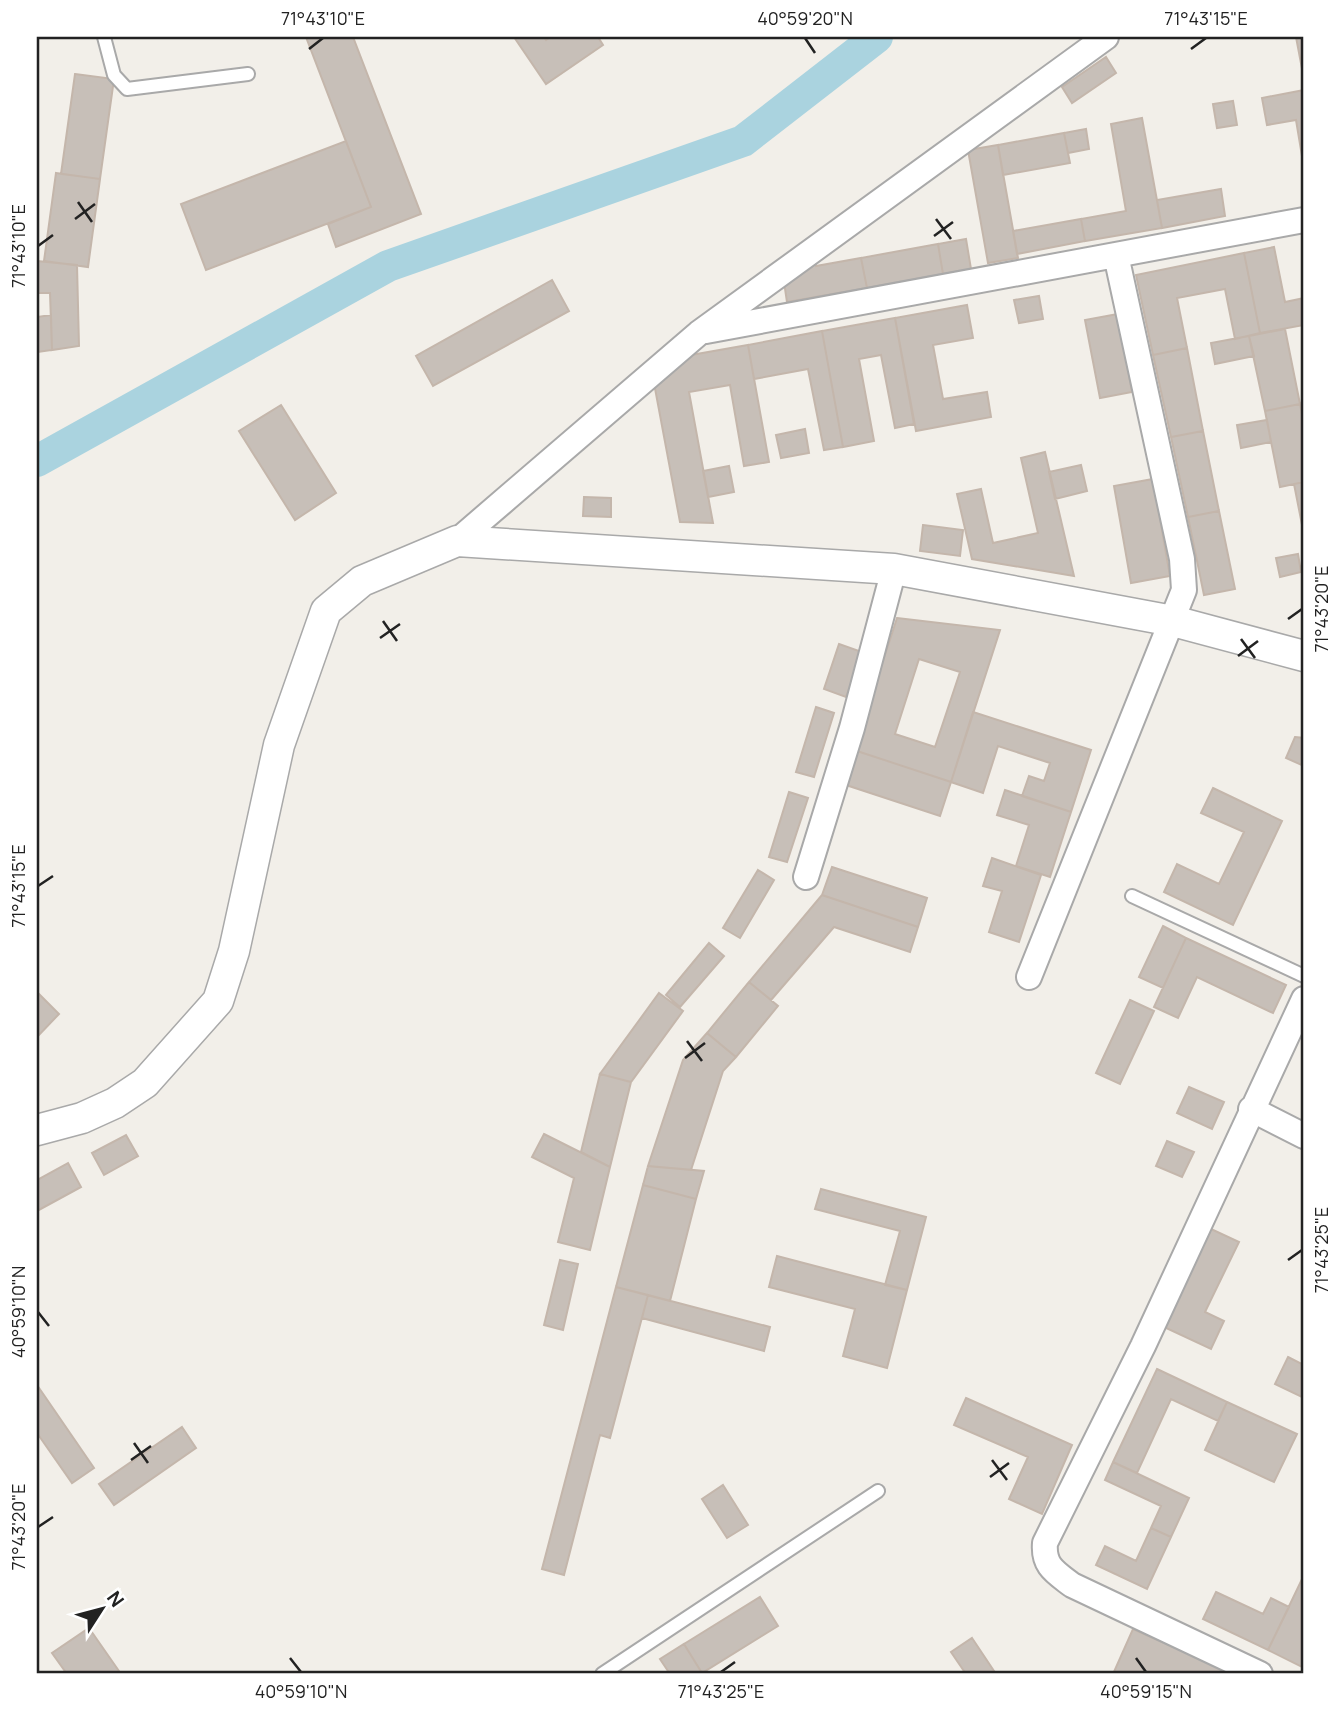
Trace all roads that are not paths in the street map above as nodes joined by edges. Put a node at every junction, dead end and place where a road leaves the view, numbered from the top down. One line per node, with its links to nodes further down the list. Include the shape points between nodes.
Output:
1 (104, 37): 3 (lane, via 114,75 127,89)
2 (1106, 37): 6 (street)
3 (248, 74)
4 (1304, 220): 5 (street)
5 (1116, 255): 6 (street); 9 (street, via 1182,559 1184,590)
6 (699, 333): 7 (street)
7 (457, 541): 8 (street); 17 (street, via 362,581 326,611 279,746 234,951 218,1001 145,1083 82,1118)
8 (894, 569): 9 (street); 11 (street)
9 (1173, 621): 10 (street); 14 (street)
10 (1304, 656)
11 (806, 877)
12 (1132, 896): 13 (lane)
13 (1304, 976)
14 (1029, 977)
15 (1304, 999): 16 (street)
16 (1251, 1109): 18 (street); 21 (street, via 1143,1346 1045,1543 1044,1557 1050,1569 1072,1585)
17 (37, 1130)
18 (1304, 1136)
19 (878, 1492): 20 (lane)
20 (602, 1674)
21 (1260, 1674)

